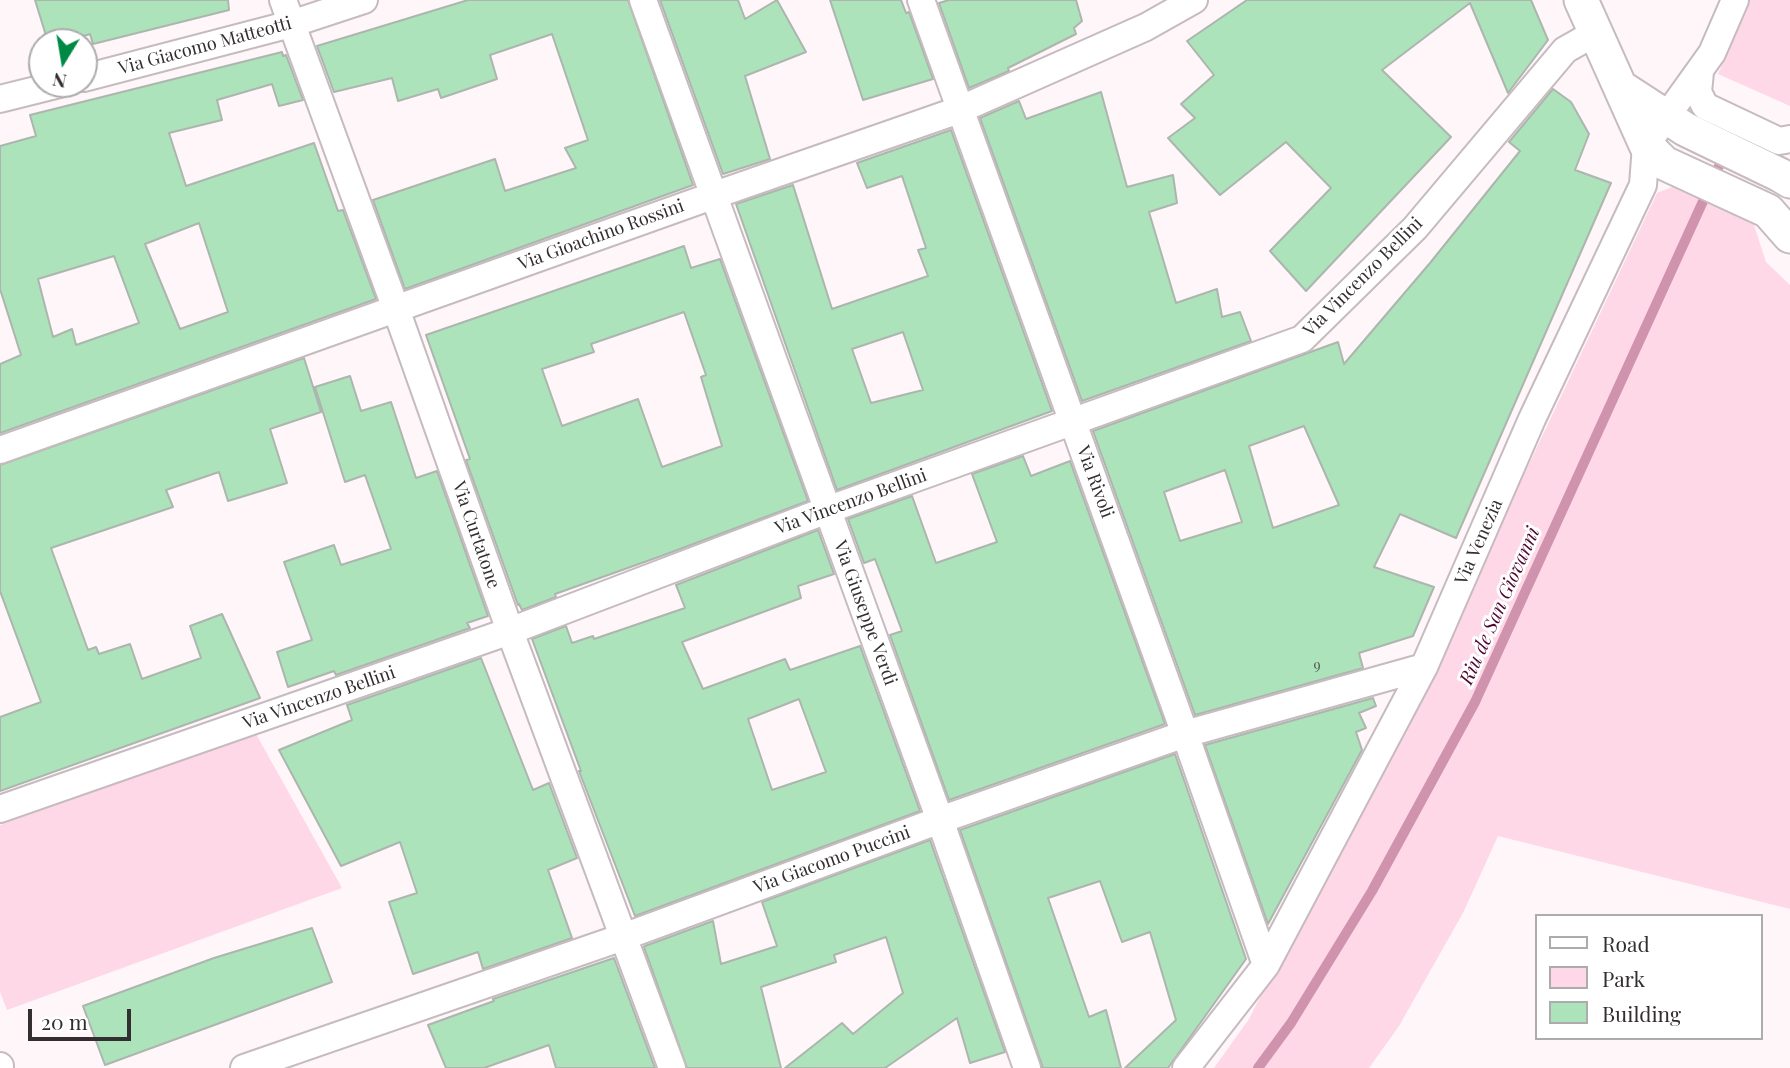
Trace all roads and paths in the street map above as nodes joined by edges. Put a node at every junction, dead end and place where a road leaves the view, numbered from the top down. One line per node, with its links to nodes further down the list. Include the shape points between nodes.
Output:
1 (364, 0): 7 (street, Via Giacomo Matteotti)
2 (643, 0): 19 (street, Via Giuseppe Verdi)
3 (921, 0): 14 (street, Via Rivoli)
4 (1194, 0): 14 (street, Via Gioachino Rossini, via 1146,27)
5 (1581, 0): 8 (street)
6 (1735, 0): 9 (street)
7 (287, 12): 10 (street, Via Giacomo Matteotti); 21 (street, Via Curtatone)
8 (1595, 33): 11 (street); 22 (street, Via Vincenzo Bellini, via 1565,50 1415,228 1302,339)
9 (1700, 72): 15 (street); 16 (street, via 1698,92 1705,106 1779,141)
10 (98, 73)
11 (1622, 88): 15 (street); 17 (street)
12 (28, 92): 13 (street)
13 (0, 99)
14 (959, 110): 19 (street, Via Gioachino Rossini); 22 (street, Via Rivoli)
15 (1675, 123): 17 (street); 18 (street)
16 (1790, 139)
17 (1655, 154): 20 (street, via 1768,211); 26 (street, Via Venezia)
18 (1787, 177)
19 (712, 196): 21 (street, Via Gioachino Rossini); 24 (street, Via Giuseppe Verdi)
20 (1790, 236)
21 (396, 309): 23 (street, Via Gioachino Rossini); 25 (street, Via Curtatone)
22 (1073, 421): 24 (street, Via Vincenzo Bellini); 27 (street, Via Rivoli)
23 (0, 450)
24 (827, 510): 25 (street, Via Vincenzo Bellini); 29 (street, Via Giuseppe Verdi)
25 (510, 631): 28 (street, Via Vincenzo Bellini); 30 (street, Via Curtatone)
26 (1424, 667): 27 (street, Via Giacomo Puccini); 31 (street, Via Venezia)
27 (1185, 734): 29 (street, Via Giacomo Puccini); 31 (street, Via Rivoli)
28 (0, 809)
29 (940, 820): 30 (street, Via Giacomo Puccini); 32 (street, Via Giuseppe Verdi)
30 (623, 937): 33 (street, Via Giacomo Puccini); 34 (street, Via Curtatone)
31 (1266, 965): 35 (street, Via Venezia)
32 (1022, 1067)
33 (244, 1068)
34 (672, 1068)
35 (1186, 1068)

